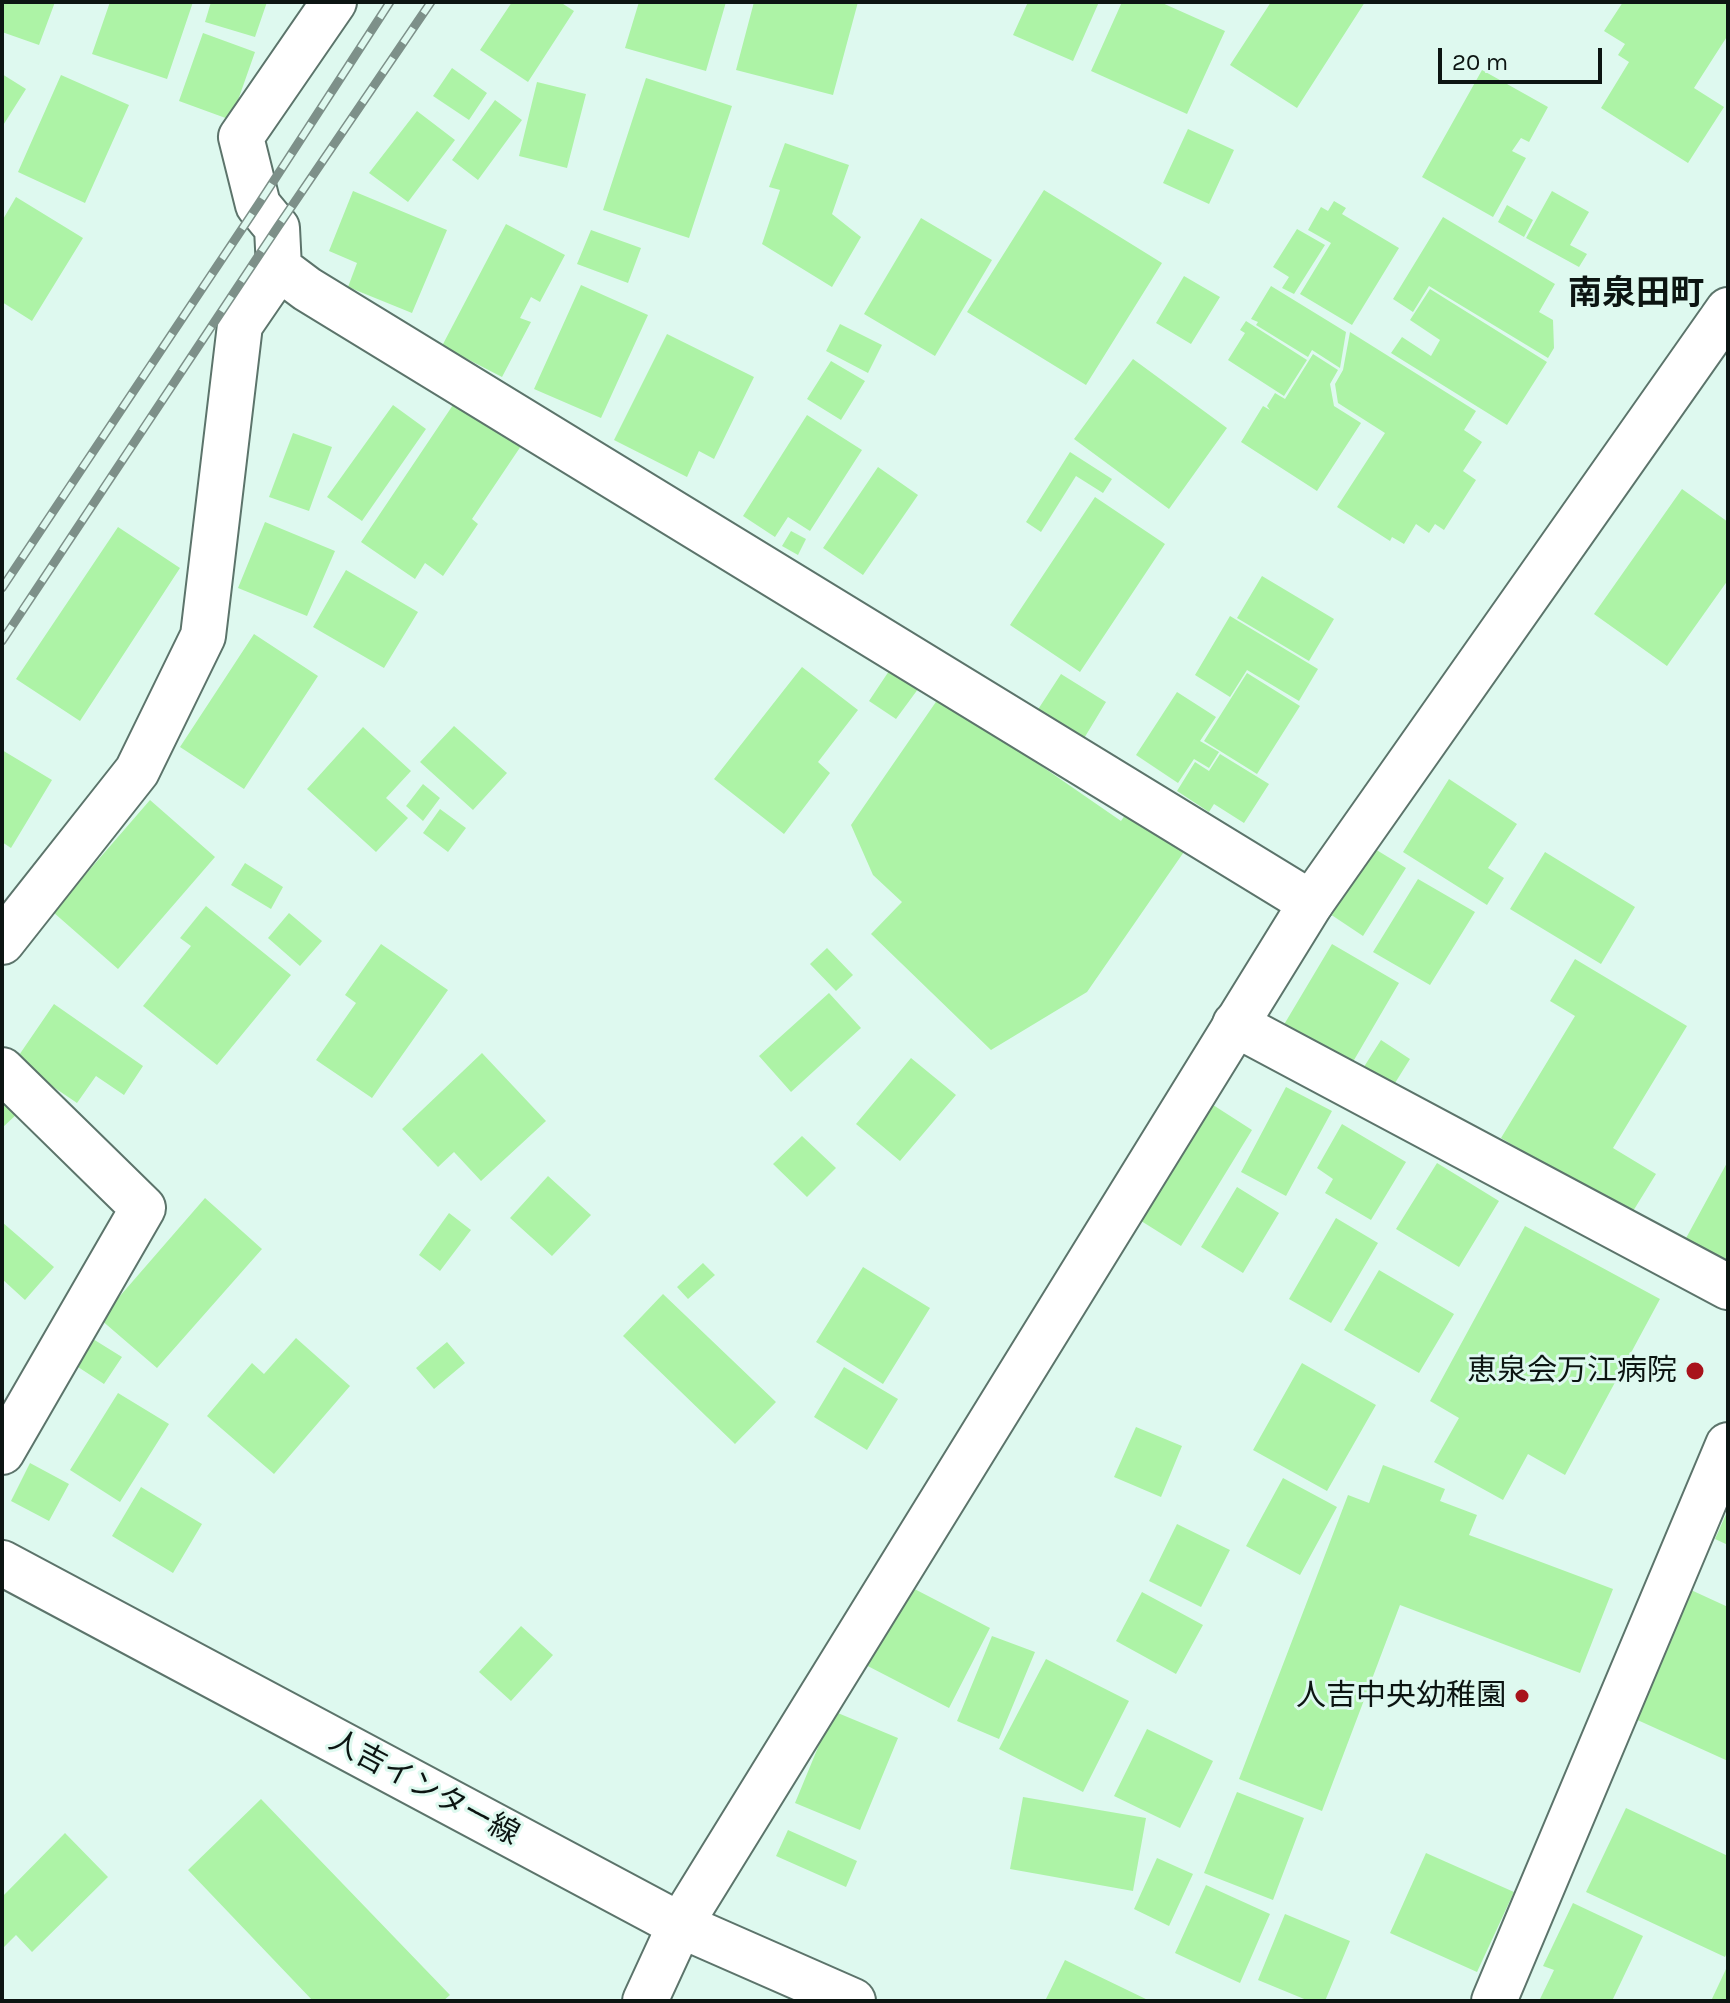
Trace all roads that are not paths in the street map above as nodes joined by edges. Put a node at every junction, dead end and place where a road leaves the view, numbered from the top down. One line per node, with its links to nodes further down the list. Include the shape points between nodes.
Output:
1 (334, 2): 2 (street, via 241,137 258,205 277,228)
2 (279, 268): 4 (street); 5 (street, via 240,325 203,636 137,771)
3 (1728, 310): 4 (street)
4 (1311, 903): 6 (street)
5 (2, 942)
6 (1235, 1024): 8 (street); 12 (street)
7 (2, 1070): 10 (street, via 143,1208)
8 (1728, 1287)
9 (1728, 1445): 15 (street)
10 (2, 1452)
11 (2, 1563): 12 (street, 人吉インター線)
12 (680, 1925): 13 (street); 14 (street, 人吉インター線)
13 (645, 2001)
14 (853, 2001)
15 (1494, 2001)

